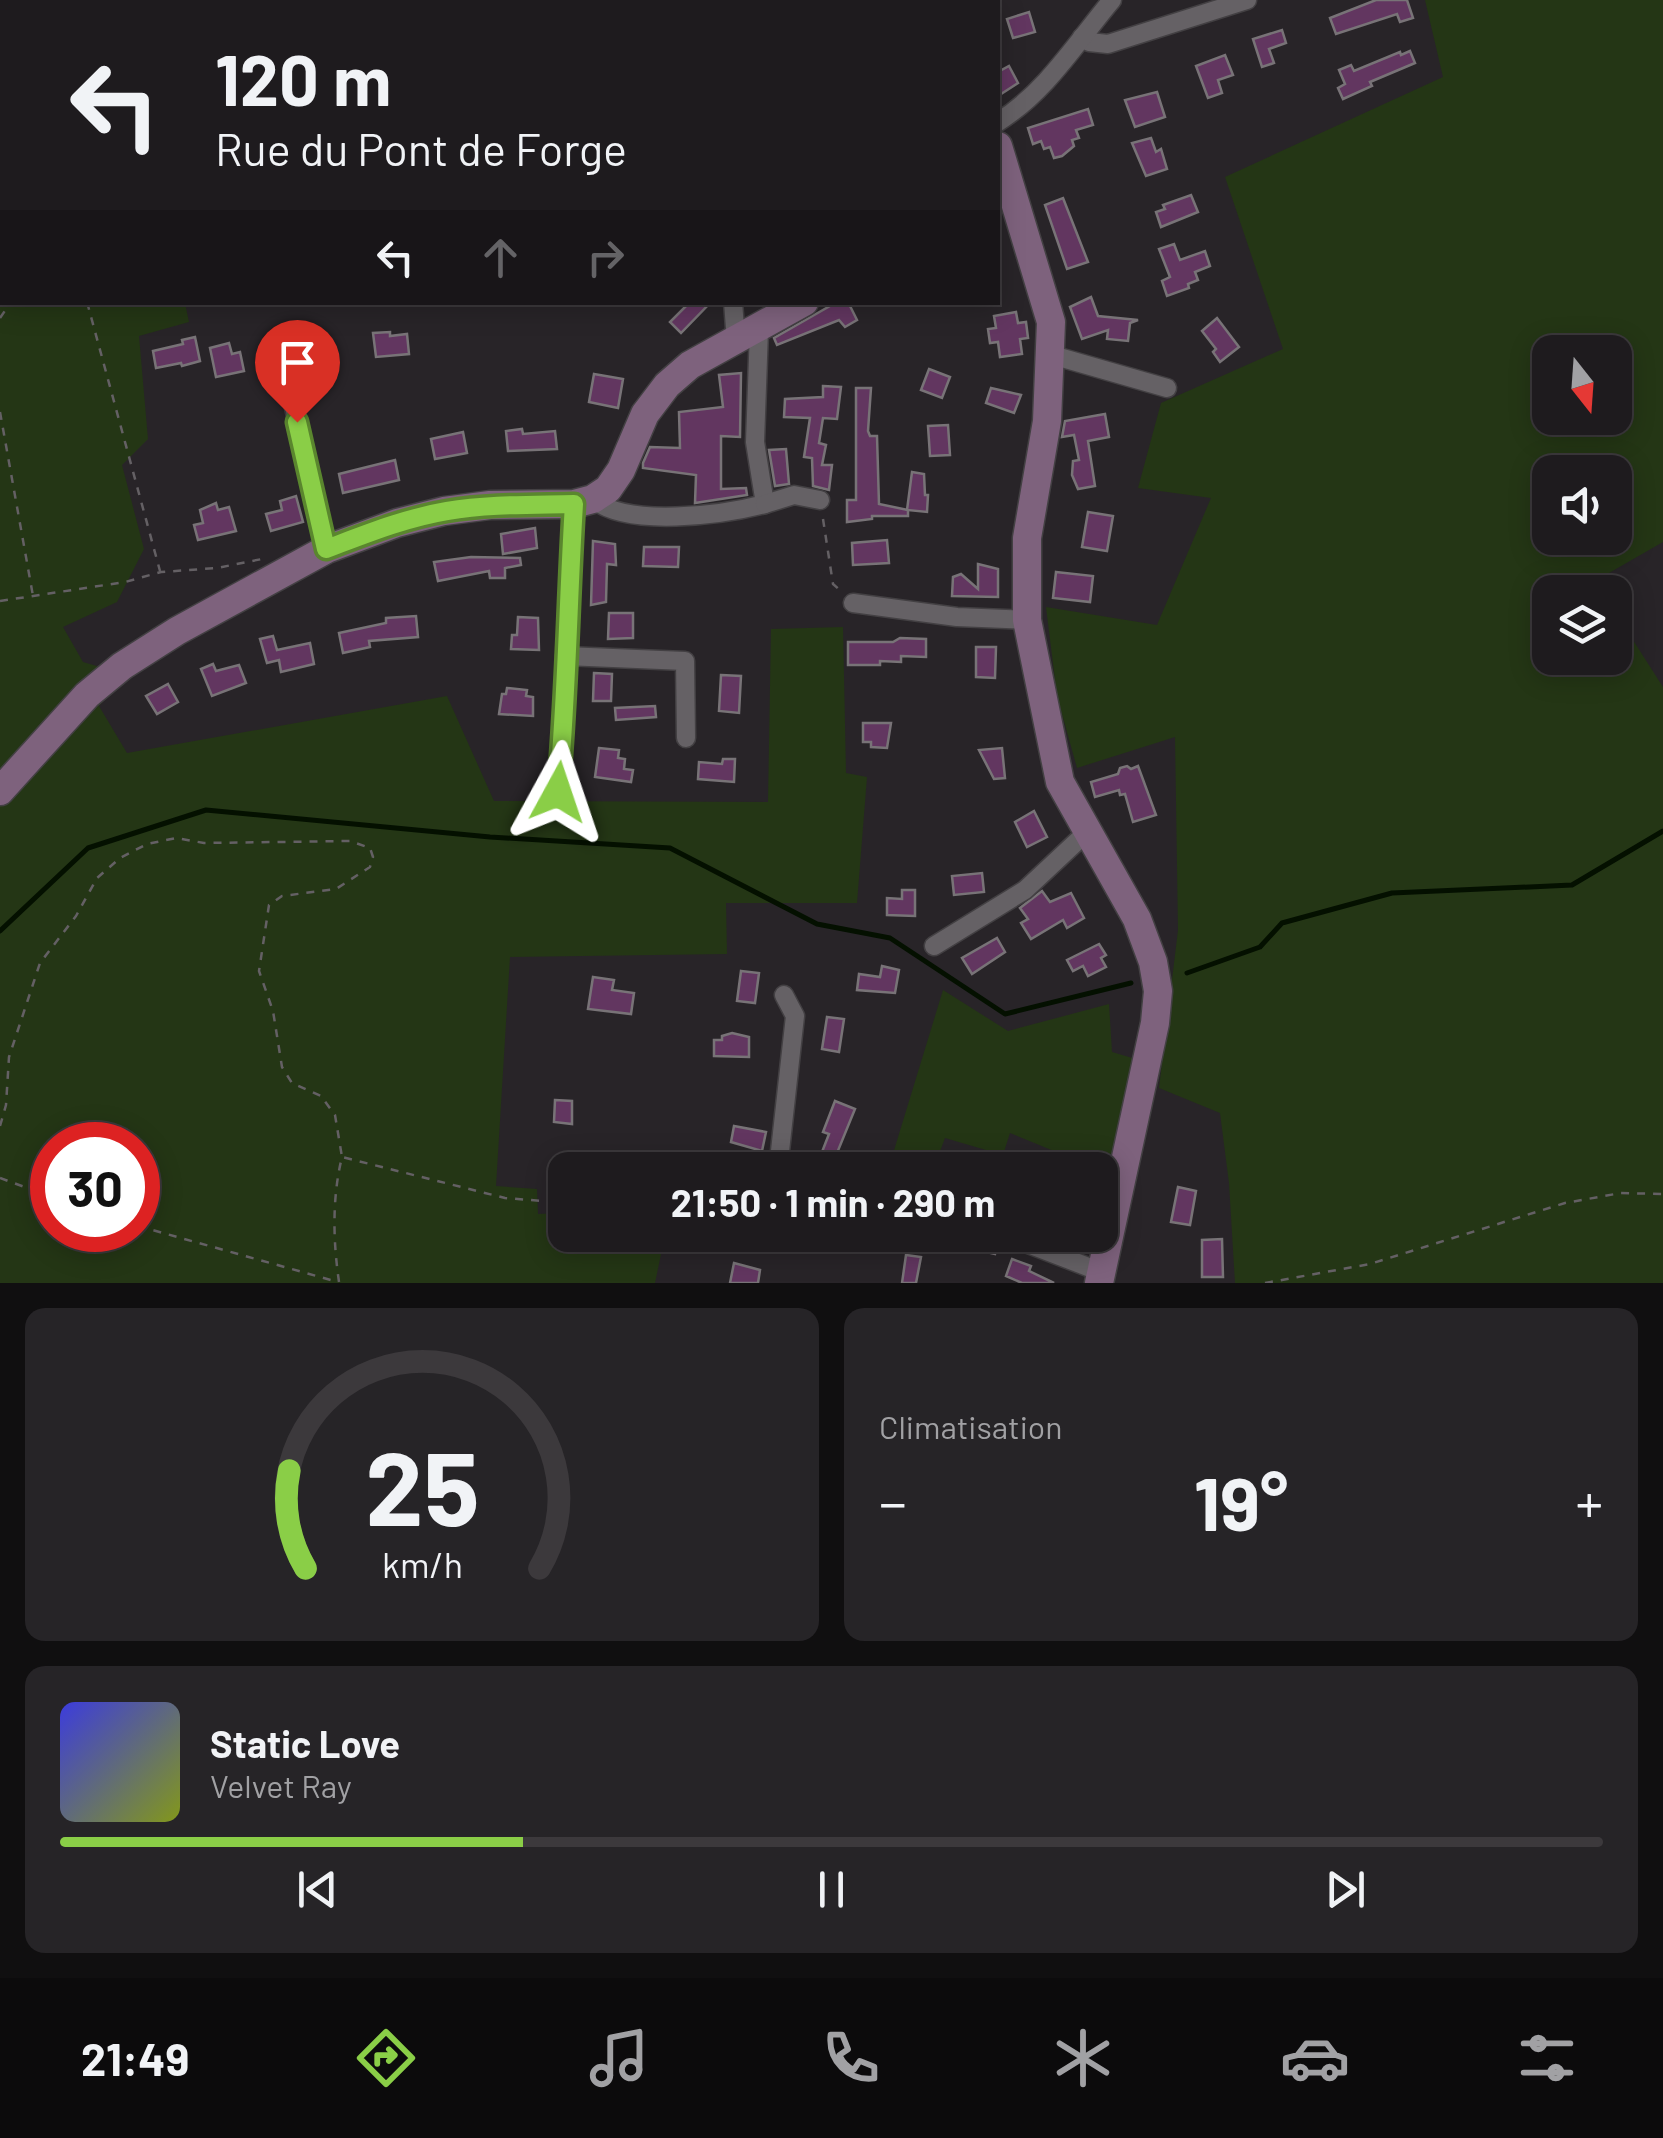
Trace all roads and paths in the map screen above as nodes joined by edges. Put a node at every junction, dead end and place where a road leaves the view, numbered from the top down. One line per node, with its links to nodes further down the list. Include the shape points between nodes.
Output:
1 (1112, 0): 3 (street)
2 (1247, 0): 3 (street, via 1108,44)
3 (1082, 37): 4 (street, via 1038,90)
4 (1000, 120)
5 (1000, 152): 10 (street, via 1043,285)
6 (88, 305): 19 (path)
7 (734, 305): 9 (street)
8 (799, 305): 9 (street)
9 (747, 336): 15 (street, via 690,365 667,385 608,489); 16 (street)
10 (1052, 355): 12 (street); 23 (street, via 1027,538)
11 (269, 375): 17 (street, via 290,390)
12 (1167, 388)
13 (0, 412): 20 (path)
14 (820, 500): 16 (street, via 794,495); 22 (path, via 834,584)
15 (584, 502): 16 (street, via 653,516); 17 (street, via 444,511); 24 (street)
16 (765, 504)
17 (326, 549): 18 (street)
18 (297, 564): 19 (path, via 276,556); 26 (street, via 122,666)
19 (161, 572): 20 (path)
20 (33, 597): 21 (path)
21 (0, 601)
22 (853, 603): 23 (street)
23 (1028, 620): 28 (street, via 1060,782)
24 (565, 656): 25 (street, via 685,661); 27 (street)
25 (686, 738)
26 (0, 791)
27 (558, 792)
28 (1088, 831): 29 (street, via 1025,890); 40 (street, via 1136,919 1158,991)
29 (934, 946)
30 (784, 995): 32 (street, via 795,1016)
31 (0, 1126): 33 (path, via 9,1056 40,963 96,878 120,858 176,838 350,841 370,848 370,867 336,889 282,896 269,906 258,971 282,1067 292,1083 321,1096 336,1115)
32 (781, 1152)
33 (342, 1156): 37 (path, via 505,1198); 41 (path, via 335,1222)
34 (0, 1178): 35 (path)
35 (30, 1189)
36 (1663, 1194): 42 (path, via 1592,1197 1370,1264)
37 (548, 1200)
38 (160, 1232): 41 (path)
39 (1043, 1252): 40 (street)
40 (1100, 1278)
41 (339, 1283)
42 (1265, 1283)

